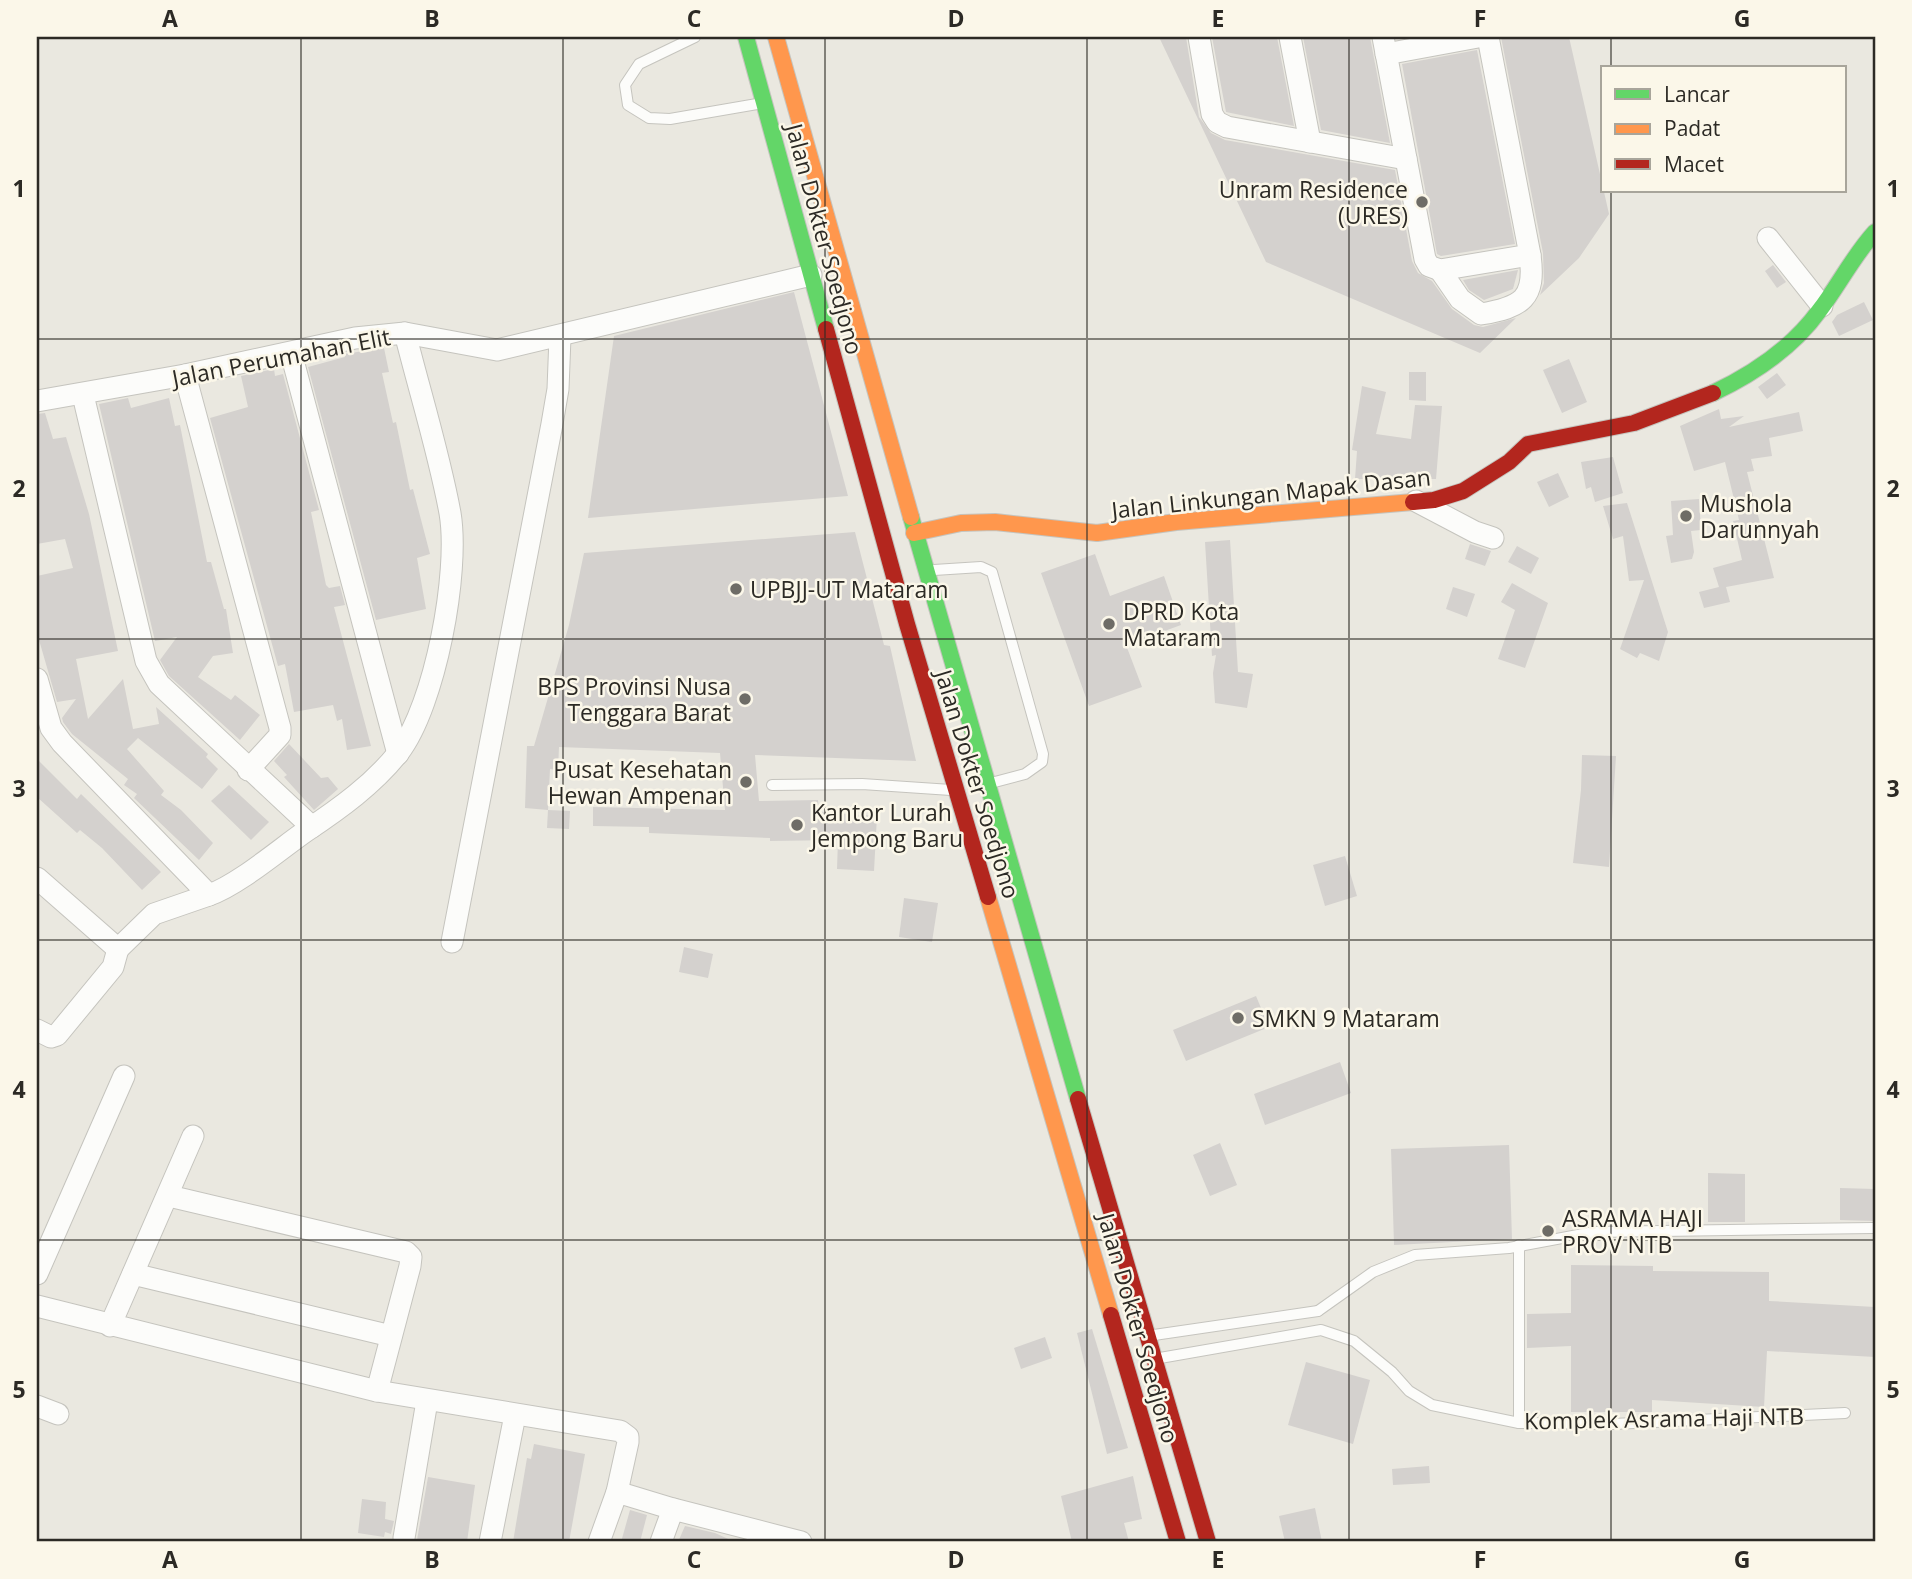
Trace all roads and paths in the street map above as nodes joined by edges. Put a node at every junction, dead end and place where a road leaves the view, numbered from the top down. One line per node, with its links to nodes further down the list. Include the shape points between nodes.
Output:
1 (695, 37): 9 (lane, via 639,64 625,85 628,105 649,118 670,119)
2 (746, 37): 9 (main road, Jalan Dokter Soedjono)
3 (776, 37): 25 (main road, Jalan Dokter Soedjono)
4 (1199, 37): 10 (street, via 1217,122)
5 (1290, 37): 10 (street)
6 (1478, 37): 8 (street)
7 (1488, 37): 14 (street)
8 (1385, 45): 11 (street)
9 (764, 102): 16 (main road, Jalan Dokter Soedjono)
10 (1310, 142): 11 (street)
11 (1406, 159): 15 (street, via 1425,259)
12 (1875, 232): 17 (main road, Jalan Linkungan Mapak Dasan)
13 (1769, 238): 17 (street)
14 (1530, 255): 15 (street); 15 (street, via 1530,291 1509,308 1481,314 1460,299)
15 (1440, 270)
16 (811, 275): 19 (street, Jalan Perumahan Elit); 32 (main road, Jalan Dokter Soedjono, via 900,599)
17 (1822, 306): 24 (main road, Jalan Linkungan Mapak Dasan, via 1777,352 1697,401 1633,423 1528,444 1463,491 1449,498)
18 (405, 333): 19 (street, Jalan Perumahan Elit, via 497,350); 20 (street, Jalan Perumahan Elit, via 355,338); 29 (street, via 450,513 454,553 444,630 417,720)
19 (560, 337): 36 (street, via 552,424)
20 (291, 353): 21 (street, Jalan Perumahan Elit); 29 (street)
21 (185, 375): 22 (street, Jalan Perumahan Elit); 30 (street, via 280,728 280,735)
22 (83, 395): 23 (street, Jalan Perumahan Elit); 30 (street, via 146,661 159,684)
23 (37, 401)
24 (1416, 501): 25 (main road, Jalan Linkungan Mapak Dasan, via 1097,533 995,522 961,523); 26 (street)
25 (914, 533): 27 (main road, Jalan Dokter Soedjono)
26 (1493, 538)
27 (925, 570): 32 (main road, Jalan Dokter Soedjono); 32 (lane, via 981,567 992,572 1043,754 1036,768)
28 (37, 679): 35 (street, via 51,728 62,743)
29 (398, 754): 33 (street, via 348,802)
30 (248, 770): 33 (street)
31 (772, 785): 32 (lane)
32 (971, 787): 51 (main road, Jalan Dokter Soedjono); 51 (main road, Jalan Dokter Soedjono)
33 (312, 827): 35 (street)
34 (37, 878): 37 (street)
35 (209, 895): 37 (street, via 155,914)
36 (452, 943)
37 (118, 950): 38 (street, via 113,967 57,1035)
38 (37, 1030)
39 (124, 1076): 44 (street)
40 (193, 1136): 41 (street)
41 (169, 1196): 45 (street); 50 (street, via 406,1252 410,1266)
42 (1873, 1228): 43 (lane, via 1594,1232)
43 (1519, 1245): 47 (lane, via 1405,1259 1354,1283); 59 (lane)
44 (37, 1274)
45 (132, 1274): 48 (street); 50 (street)
46 (37, 1307): 48 (street)
47 (1318, 1311): 49 (lane); 51 (lane)
48 (110, 1326): 53 (street)
49 (1321, 1330): 52 (lane); 59 (lane, Komplek Asrama Haji NTB, via 1354,1341 1409,1391 1432,1405)
50 (391, 1336): 53 (street)
51 (1132, 1338): 52 (main road, Jalan Dokter Soedjono); 52 (main road, Jalan Dokter Soedjono)
52 (1138, 1361): 68 (main road, Jalan Dokter Soedjono); 69 (main road, Jalan Dokter Soedjono)
53 (377, 1391): 54 (street)
54 (427, 1401): 58 (street); 62 (street)
55 (37, 1406): 57 (street)
56 (1845, 1413): 59 (lane, Komplek Asrama Haji NTB, via 1613,1424)
57 (58, 1414)
58 (515, 1415): 60 (street, via 623,1432 628,1442); 64 (street)
59 (1520, 1423)
60 (617, 1492): 61 (street); 65 (street)
61 (673, 1509): 63 (street); 66 (street)
62 (404, 1538)
63 (764, 1538): 67 (street)
64 (490, 1542)
65 (599, 1542)
66 (661, 1542)
67 (801, 1542)
68 (1178, 1542)
69 (1208, 1542)

